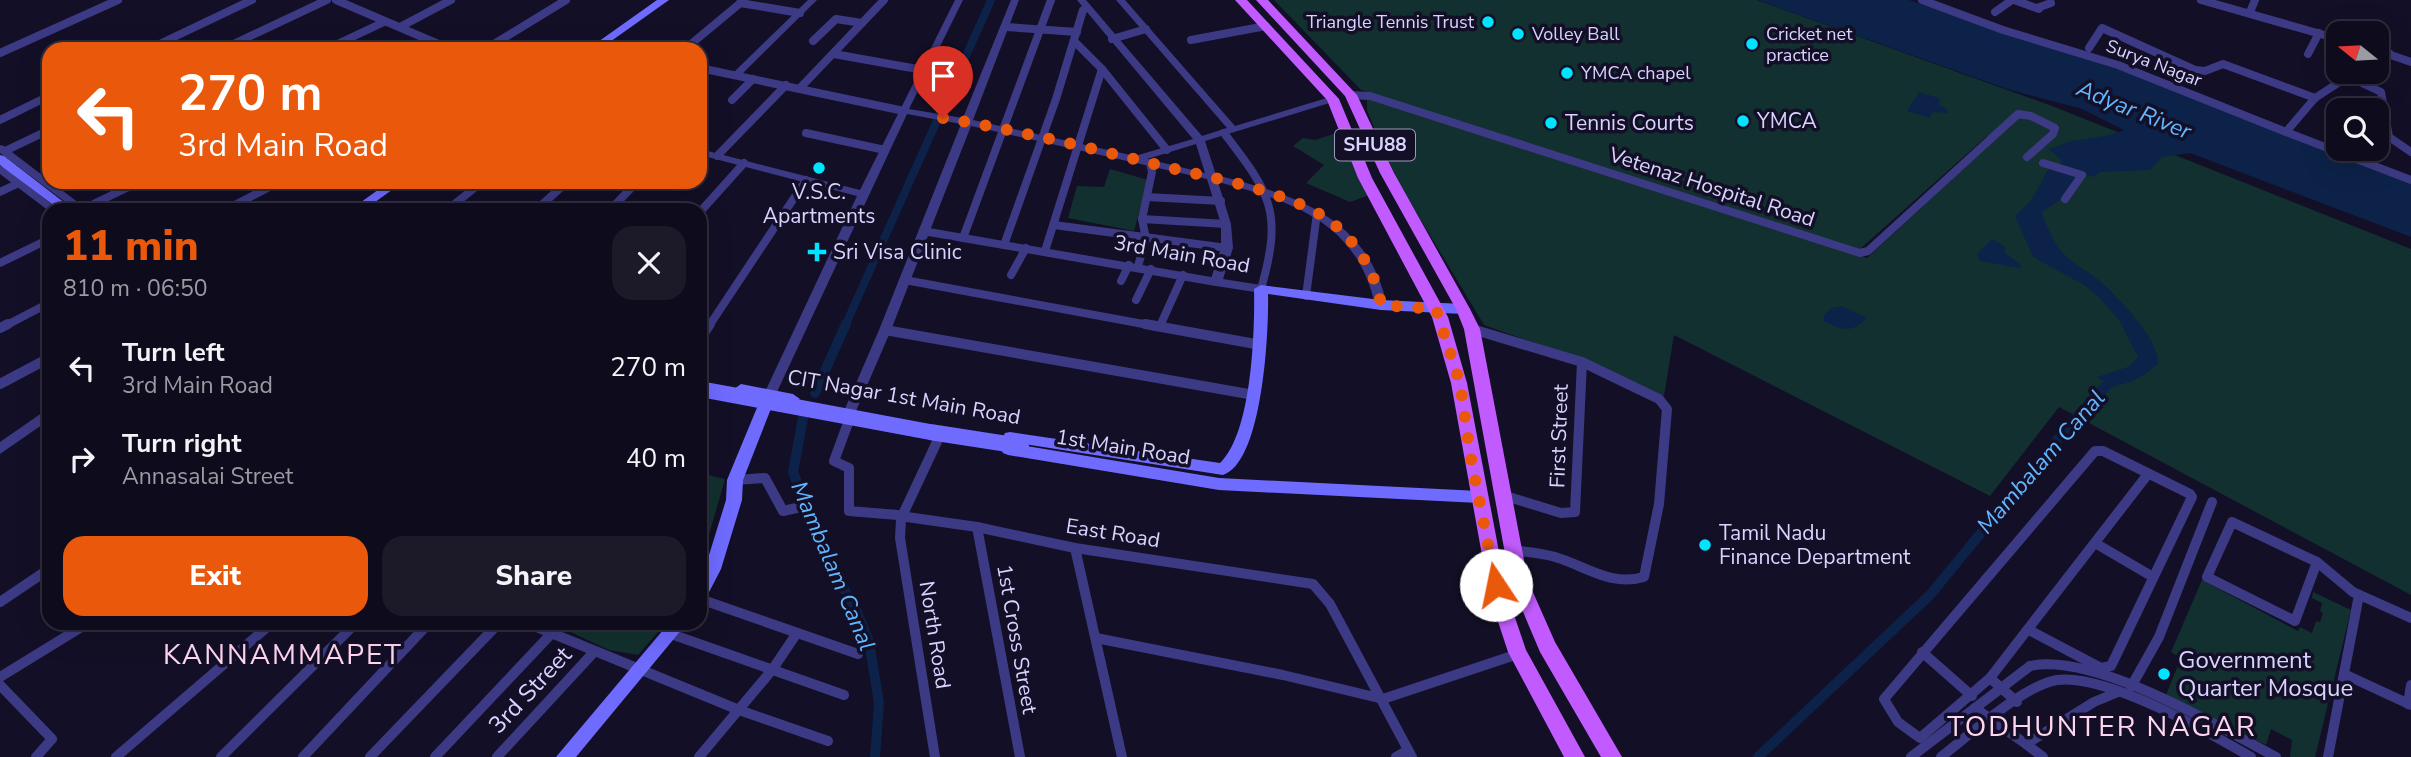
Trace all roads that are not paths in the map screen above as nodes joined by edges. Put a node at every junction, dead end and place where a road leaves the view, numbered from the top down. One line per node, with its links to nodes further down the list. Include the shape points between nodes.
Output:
1 (118, 0): 52 (street)
2 (252, 0): 43 (street)
3 (327, 0): 44 (street)
4 (336, 0): 24 (street)
5 (357, 0): 24 (street)
6 (451, 0): 31 (street)
7 (566, 0): 48 (street)
8 (664, 0): 49 (main road)
9 (813, 0): 27 (street)
10 (884, 0): 29 (street)
11 (959, 0): 59 (street)
12 (1015, 0): 32 (street)
13 (1051, 0): 34 (street)
14 (1120, 0): 33 (street)
15 (1241, 0): 30 (main road, SHU88)
16 (1262, 0): 60 (main road, SHU88)
17 (1922, 0): 78 (street, Surya Nagar, via 2118,65)
18 (2013, 0): 22 (street, via 2039,9); 25 (street)
19 (2201, 0): 26 (street)
20 (2255, 0): 26 (street)
21 (742, 1): 27 (street); 50 (street)
22 (2051, 3)
23 (1084, 4): 35 (street); 38 (street)
24 (347, 5): 28 (street)
25 (1995, 12)
26 (2250, 12): 36 (street)
27 (800, 13): 61 (street)
28 (384, 22): 31 (street); 45 (street)
29 (862, 23): 41 (street, via 836,19); 53 (street)
30 (1266, 26): 40 (street); 62 (main road, SHU88)
31 (400, 27): 39 (street)
32 (1006, 27): 34 (street); 75 (street)
33 (1146, 29): 38 (street); 77 (street)
34 (1041, 30): 35 (street); 76 (street)
35 (1077, 32): 42 (street)
36 (2319, 33): 37 (street); 54 (street)
37 (2326, 35)
38 (1112, 39): 82 (street)
39 (428, 40): 46 (street); 47 (street)
40 (1191, 40)
41 (813, 41)
42 (1075, 41): 58 (street); 81 (street)
43 (164, 42)
44 (238, 42)
45 (342, 42)
46 (424, 42)
47 (433, 42)
48 (497, 42)
49 (603, 42)
50 (693, 42)
51 (2089, 48): 71 (street, via 2102,29 2109,30 2195,70 2223,64)
52 (0, 53)
53 (834, 54): 59 (street); 67 (street)
54 (2308, 54)
55 (2390, 54): 56 (street)
56 (2411, 62)
57 (707, 69): 61 (street)
58 (1101, 69): 83 (street); 85 (street)
59 (923, 70): 73 (street)
60 (1329, 73): 62 (main road); 68 (main road, SHU88)
61 (736, 75): 63 (street)
62 (1312, 77): 70 (main road, SHU88)
63 (754, 79): 66 (street); 72 (street)
64 (2337, 84): 71 (street)
65 (2368, 84): 87 (street, via 2381,92 2389,137)
66 (786, 85): 67 (street); 89 (street)
67 (801, 88): 73 (street)
68 (1351, 94): 90 (street, Vetenaz Hospital Road, via 1383,100 1860,253 1868,251 2018,114 2055,128); 152 (main road, SHU88, via 1387,173)
69 (42, 99): 74 (street)
70 (1333, 99): 77 (street); 151 (main road, SHU88, via 1365,178)
71 (2315, 99): 78 (street)
72 (732, 100)
73 (904, 111): 75 (street); 84 (street)
74 (0, 120)
75 (966, 122): 76 (street); 130 (street)
76 (1003, 129): 81 (street); 131 (street)
77 (1229, 131): 82 (street); 109 (street)
78 (2286, 132): 99 (street, Surya Nagar)
79 (42, 133): 86 (street)
80 (806, 133): 84 (street)
81 (1044, 138): 83 (street); 134 (street)
82 (1200, 140): 85 (street); 97 (street)
83 (1078, 146): 91 (street); 129 (street)
84 (885, 150): 110 (street)
85 (1167, 150): 91 (street)
86 (1, 152): 96 (main road); 111 (main road)
87 (2411, 152)
88 (707, 154): 89 (street)
89 (717, 156): 92 (street)
90 (2027, 157)
91 (1137, 159): 93 (street)
92 (744, 163): 98 (street); 125 (street)
93 (1150, 163): 97 (street); 112 (street)
94 (2043, 163): 113 (street, via 2082,175)
95 (0, 169): 100 (street)
96 (39, 177)
97 (1213, 178): 109 (street); 114 (street)
98 (806, 180): 110 (street); 155 (street)
99 (2411, 180)
100 (19, 183): 108 (street); 115 (street)
101 (55, 189): 118 (street)
102 (125, 189): 119 (street)
103 (266, 189): 120 (street)
104 (387, 189): 121 (main road)
105 (473, 189): 122 (street)
106 (559, 189): 123 (street)
107 (630, 189): 124 (street)
108 (0, 192)
109 (1263, 193): 126 (street); 146 (street, via 1273,232)
110 (865, 195): 166 (street)
111 (50, 197): 116 (main road); 117 (main road)
112 (1147, 197): 114 (street); 127 (street)
113 (2065, 199)
114 (1221, 201): 128 (street)
115 (45, 203)
116 (49, 203)
117 (58, 203)
118 (74, 203)
119 (97, 203)
120 (238, 203)
121 (366, 203)
122 (456, 203)
123 (544, 203)
124 (617, 203)
125 (707, 204)
126 (1317, 213): 147 (street); 149 (street, via 1358,248 1379,288)
127 (1142, 219): 128 (street); 132 (street)
128 (1226, 224): 136 (street)
129 (1054, 225): 132 (street); 137 (street)
130 (923, 231): 131 (street, 3rd Main Road); 143 (street)
131 (963, 238): 134 (street, 3rd Main Road)
132 (1146, 239): 136 (street); 139 (street)
133 (42, 242): 138 (street)
134 (1004, 245): 135 (street, 3rd Main Road)
135 (1026, 248): 137 (street, 3rd Main Road); 141 (street)
136 (1227, 248): 145 (street)
137 (1045, 251): 139 (street, 3rd Main Road)
138 (0, 263)
139 (1134, 266): 140 (street, 3rd Main Road); 144 (street)
140 (1152, 269): 142 (street, 3rd Main Road); 148 (street)
141 (1011, 275)
142 (1183, 275): 145 (street, 3rd Main Road); 153 (street)
143 (905, 280): 153 (street); 157 (street)
144 (1121, 281)
145 (1216, 282): 146 (street, 3rd Main Road)
146 (1261, 289): 147 (main road, 3rd Main Road); 158 (main road)
147 (1306, 296): 149 (main road, 3rd Main Road)
148 (1136, 300)
149 (1381, 305): 151 (main road, 3rd Main Road)
150 (42, 307): 154 (street)
151 (1436, 309): 152 (main road, 3rd Main Road); 175 (main road, SHU88, via 1460,383)
152 (1463, 309): 156 (main road, SHU88)
153 (1160, 326): 158 (street)
154 (0, 328)
155 (707, 328)
156 (1472, 329): 160 (street); 174 (main road, SHU88)
157 (885, 330): 165 (street); 167 (street)
158 (1261, 345): 165 (main road)
159 (42, 362): 161 (street)
160 (1582, 362): 174 (street, First Street, via 1575,512 1565,515 1530,500); 182 (street, via 1659,399 1667,409 1659,504 1644,577 1621,581 1556,557)
161 (0, 384)
162 (707, 384): 166 (main road)
163 (707, 392): 166 (main road)
164 (707, 392): 171 (main road, bridge)
165 (1254, 395): 171 (main road, via 1234,459 1223,469)
166 (767, 400): 167 (main road, 1st Main Road); 173 (main road)
167 (849, 417): 169 (main road, 1st Main Road); 178 (street, East Road, via 834,461 849,468 848,509)
168 (42, 418): 170 (street)
169 (942, 433): 171 (main road, 1st Main Road); 178 (street, North Road)
170 (0, 449)
171 (1179, 470): 175 (main road, 1st Main Road, via 1219,484)
172 (2148, 474): 180 (street); 185 (street, via 2192,498); 204 (street, via 2103,452 2092,453)
173 (735, 480): 177 (street, via 765,478 783,511); 186 (main road, via 734,500)
174 (1502, 495): 182 (main road, SHU88)
175 (1479, 497): 206 (main road, SHU88, via 1498,594)
176 (2212, 502): 214 (street, via 2160,637)
177 (802, 506)
178 (903, 516): 179 (street, East Road); 238 (street, North Road, via 900,538)
179 (977, 527): 181 (street, East Road); 239 (street, 1st Cross Street)
180 (2095, 543): 185 (street); 199 (street)
181 (1075, 548): 202 (street); 218 (street, East Road, via 1312,584 1329,604)
182 (1512, 550): 224 (main road, SHU88, via 1519,581 1547,646)
183 (2317, 562): 183 (street, via 2232,522 2207,577 2295,621); 187 (street)
184 (42, 574): 189 (street)
185 (2153, 577): 199 (street, via 2111,666 2101,668)
186 (707, 580)
187 (2359, 595): 190 (street); 209 (street)
188 (707, 601): 201 (street)
189 (0, 602)
190 (2411, 618)
191 (77, 630): 210 (street)
192 (264, 630): 230 (street)
193 (349, 630): 231 (street)
194 (422, 630): 232 (street)
195 (492, 630): 233 (street)
196 (544, 630): 200 (street)
197 (673, 630): 208 (main road)
198 (680, 630): 207 (street)
199 (2029, 630): 211 (street)
200 (552, 633): 203 (street); 234 (street)
201 (797, 633): 205 (street); 207 (street)
202 (1096, 638): 218 (street); 240 (street)
203 (594, 652): 208 (street); 235 (street, 3rd Street)
204 (1922, 652): 219 (street); 219 (street, via 1884,699 1907,731 1920,738)
205 (858, 654)
206 (1518, 654): 218 (street); 225 (main road, SHU88)
207 (772, 670): 217 (street); 222 (street)
208 (639, 671): 222 (street); 236 (main road)
209 (2344, 674): 221 (street); 249 (street)
210 (0, 677)
211 (1990, 678): 215 (street); 219 (street)
212 (0, 685): 229 (street, via 52,740)
213 (2411, 685): 221 (street)
214 (2131, 687): 215 (street, via 2086,668 2048,662 2030,666); 216 (street); 248 (street, via 2185,708)
215 (2001, 688): 219 (street); 220 (street)
216 (2117, 692): 220 (street, via 2057,680); 227 (street); 247 (street, via 2189,723)
217 (844, 695)
218 (1383, 699): 228 (street)
219 (1974, 702): 223 (street); 244 (street)
220 (2017, 702): 223 (street)
221 (2409, 705)
222 (738, 710): 226 (street); 237 (street)
223 (1990, 719): 227 (street); 245 (street)
224 (1592, 727): 225 (main road); 243 (main road, SHU88)
225 (1563, 736): 242 (main road, SHU88)
226 (828, 741)
227 (2026, 744): 246 (street)
228 (1410, 754): 241 (street)
229 (36, 757)
230 (116, 757)
231 (221, 757)
232 (303, 757)
233 (370, 757)
234 (435, 757)
235 (497, 757)
236 (565, 757)
237 (699, 757)
238 (935, 757)
239 (1020, 757)
240 (1122, 757)
241 (1396, 757)
242 (1575, 757)
243 (1612, 757)
244 (1911, 757)
245 (1941, 757)
246 (2043, 757)
247 (2251, 757)
248 (2276, 757)
249 (2328, 757)

